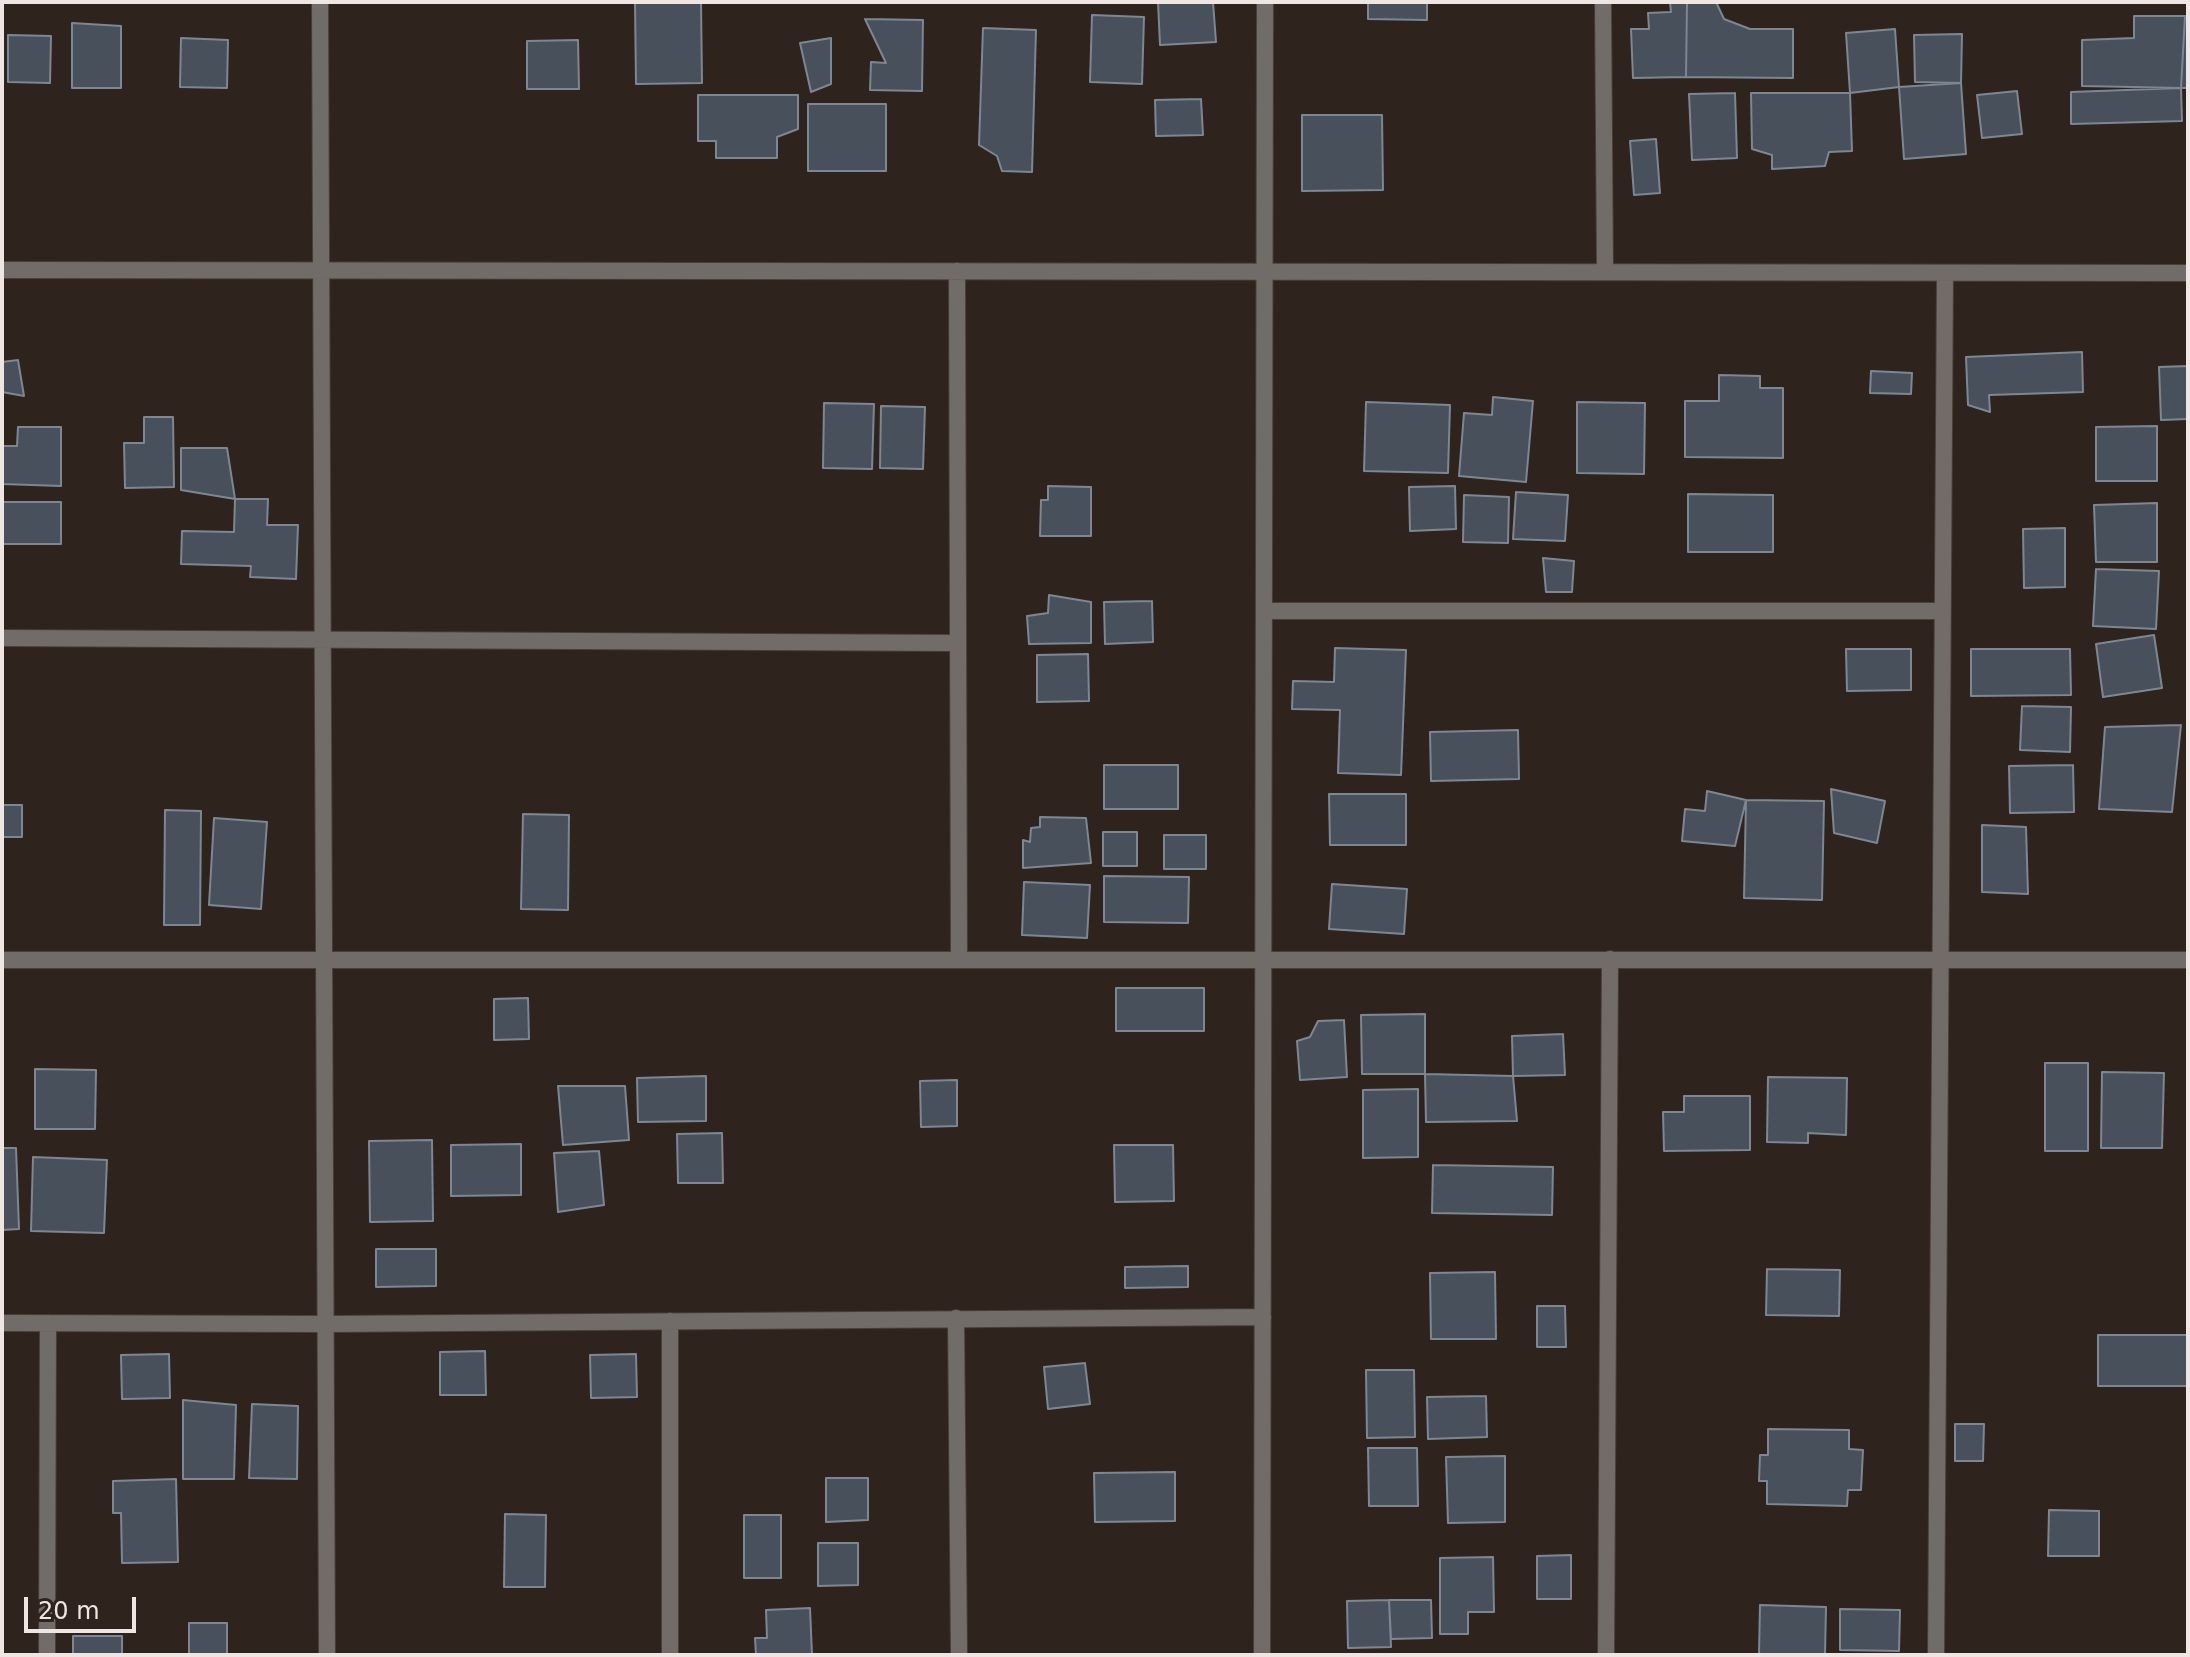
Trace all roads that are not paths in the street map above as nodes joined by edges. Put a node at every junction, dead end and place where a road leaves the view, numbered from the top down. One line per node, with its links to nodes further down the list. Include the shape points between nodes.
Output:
1 (320, 2): 5 (street)
2 (1265, 2): 7 (street)
3 (1603, 2): 8 (street)
4 (2, 270): 5 (street)
5 (322, 270): 6 (street); 14 (street)
6 (957, 271): 7 (street); 15 (street)
7 (1264, 272): 8 (street); 11 (street)
8 (1605, 272): 9 (street)
9 (1945, 273): 10 (street); 12 (street)
10 (2188, 273)
11 (1264, 611): 12 (street); 21 (street)
12 (1942, 611): 17 (street)
13 (2, 638): 14 (street)
14 (323, 639): 15 (street); 19 (street)
15 (957, 643): 20 (street)
16 (1610, 959): 17 (street); 21 (street); 34 (street)
17 (1941, 959): 22 (street); 35 (street)
18 (2, 960): 19 (street)
19 (324, 960): 20 (street); 28 (street)
20 (959, 960): 21 (street)
21 (1263, 960): 23 (street)
22 (2188, 960)
23 (1263, 1317): 24 (street); 33 (street)
24 (956, 1318): 25 (street); 32 (street)
25 (670, 1321): 28 (street); 31 (street)
26 (2, 1323): 27 (street)
27 (48, 1323): 28 (street); 29 (street)
28 (325, 1324): 30 (street)
29 (47, 1655)
30 (327, 1655)
31 (670, 1655)
32 (959, 1655)
33 (1262, 1655)
34 (1606, 1655)
35 (1936, 1655)

